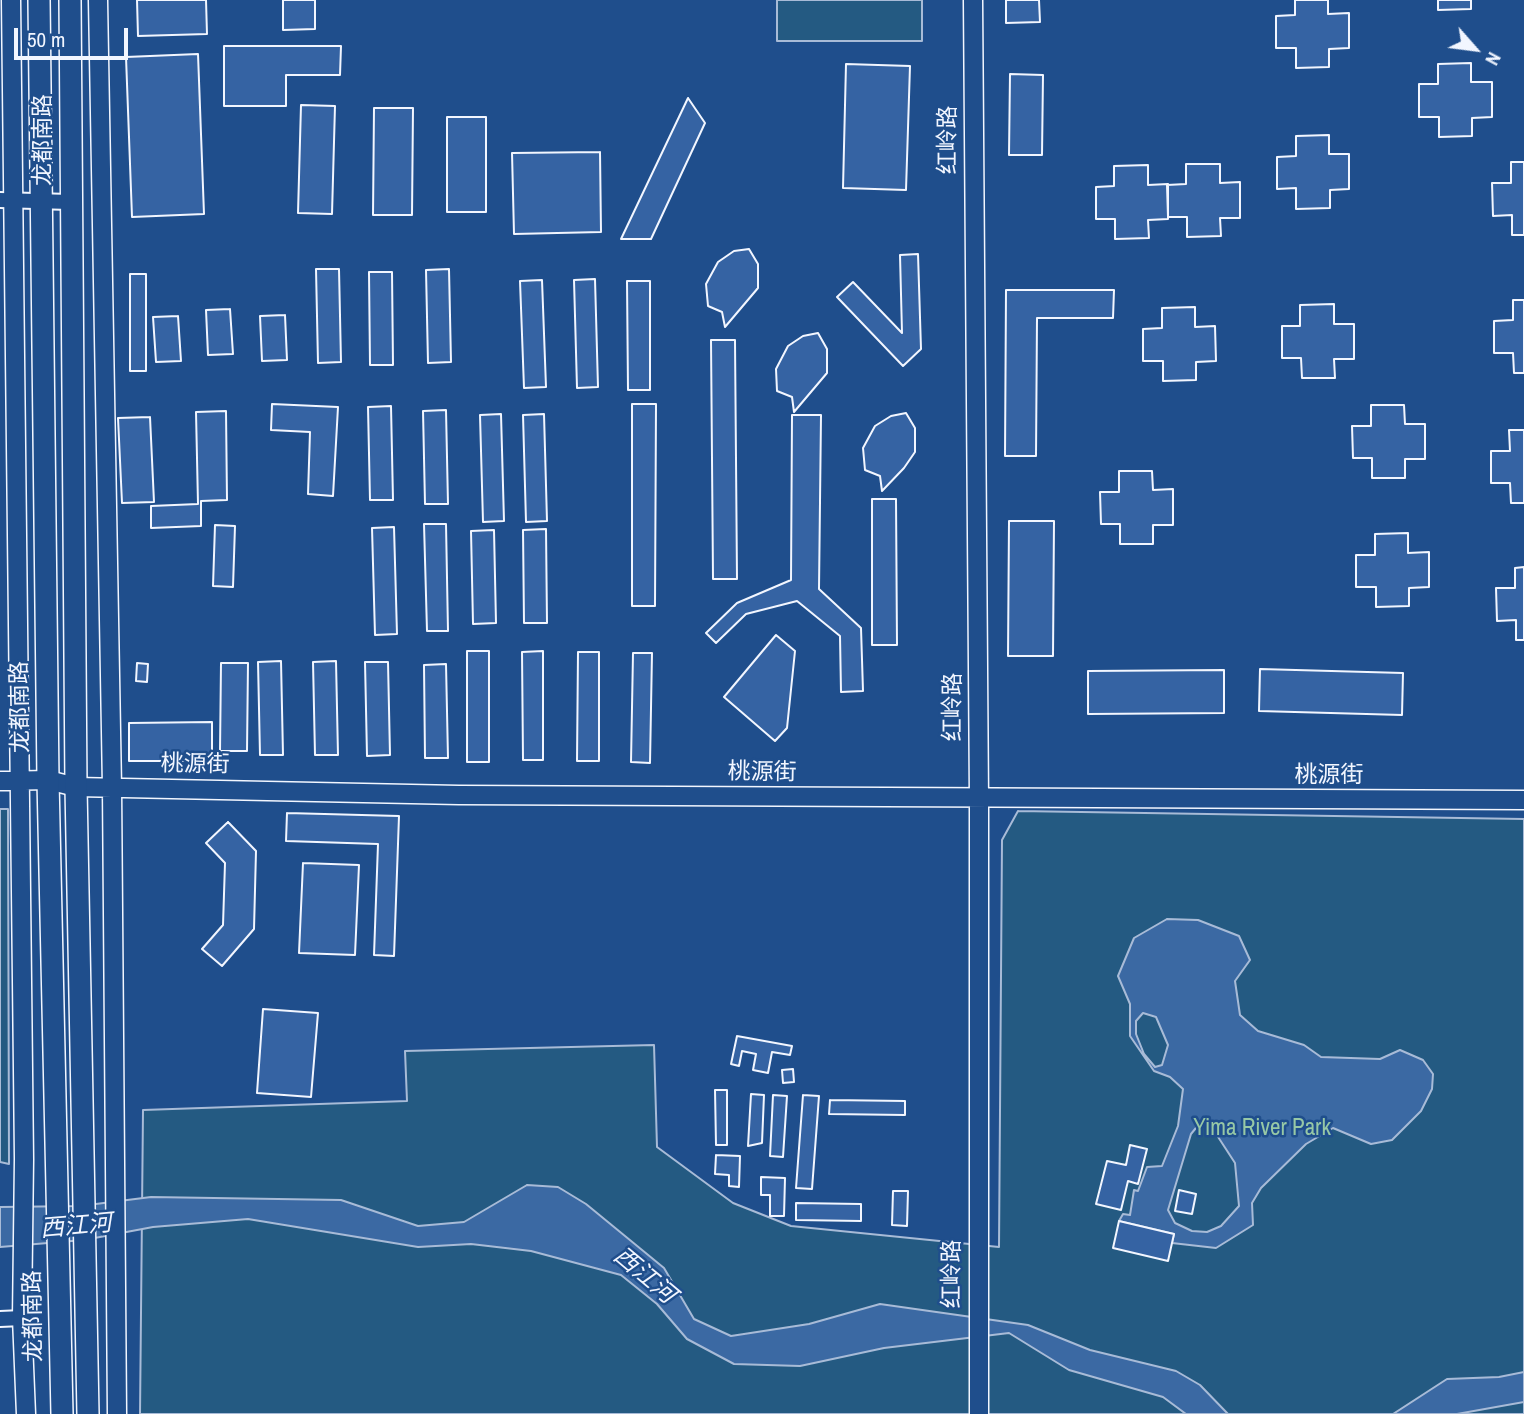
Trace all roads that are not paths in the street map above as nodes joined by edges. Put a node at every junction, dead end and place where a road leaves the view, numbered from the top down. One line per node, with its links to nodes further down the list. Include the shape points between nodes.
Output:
1 (11, 0): 6 (street)
2 (39, 0): 7 (main road, 龙都南路)
3 (70, 0): 8 (main road, 龙都南路)
4 (98, 0): 13 (street)
5 (973, 0): 14 (street, 红岭路)
6 (7, 200): 7 (street); 11 (street)
7 (42, 200): 8 (street); 9 (main road, 龙都南路)
8 (71, 202): 12 (main road, 龙都南路)
9 (48, 780): 11 (street, 桃源街); 12 (street, 桃源街); 19 (main road, 龙都南路)
10 (0, 781): 11 (street, 桃源街)
11 (19, 781): 16 (street)
12 (76, 787): 13 (street, 桃源街); 20 (main road, 龙都南路)
13 (112, 788): 14 (street, 桃源街); 21 (street)
14 (979, 800): 15 (street, 桃源街); 22 (street, 红岭路)
15 (1524, 800)
16 (22, 1318): 17 (street); 18 (street)
17 (0, 1319)
18 (26, 1414)
19 (62, 1414)
20 (88, 1414)
21 (117, 1414)
22 (979, 1414)

